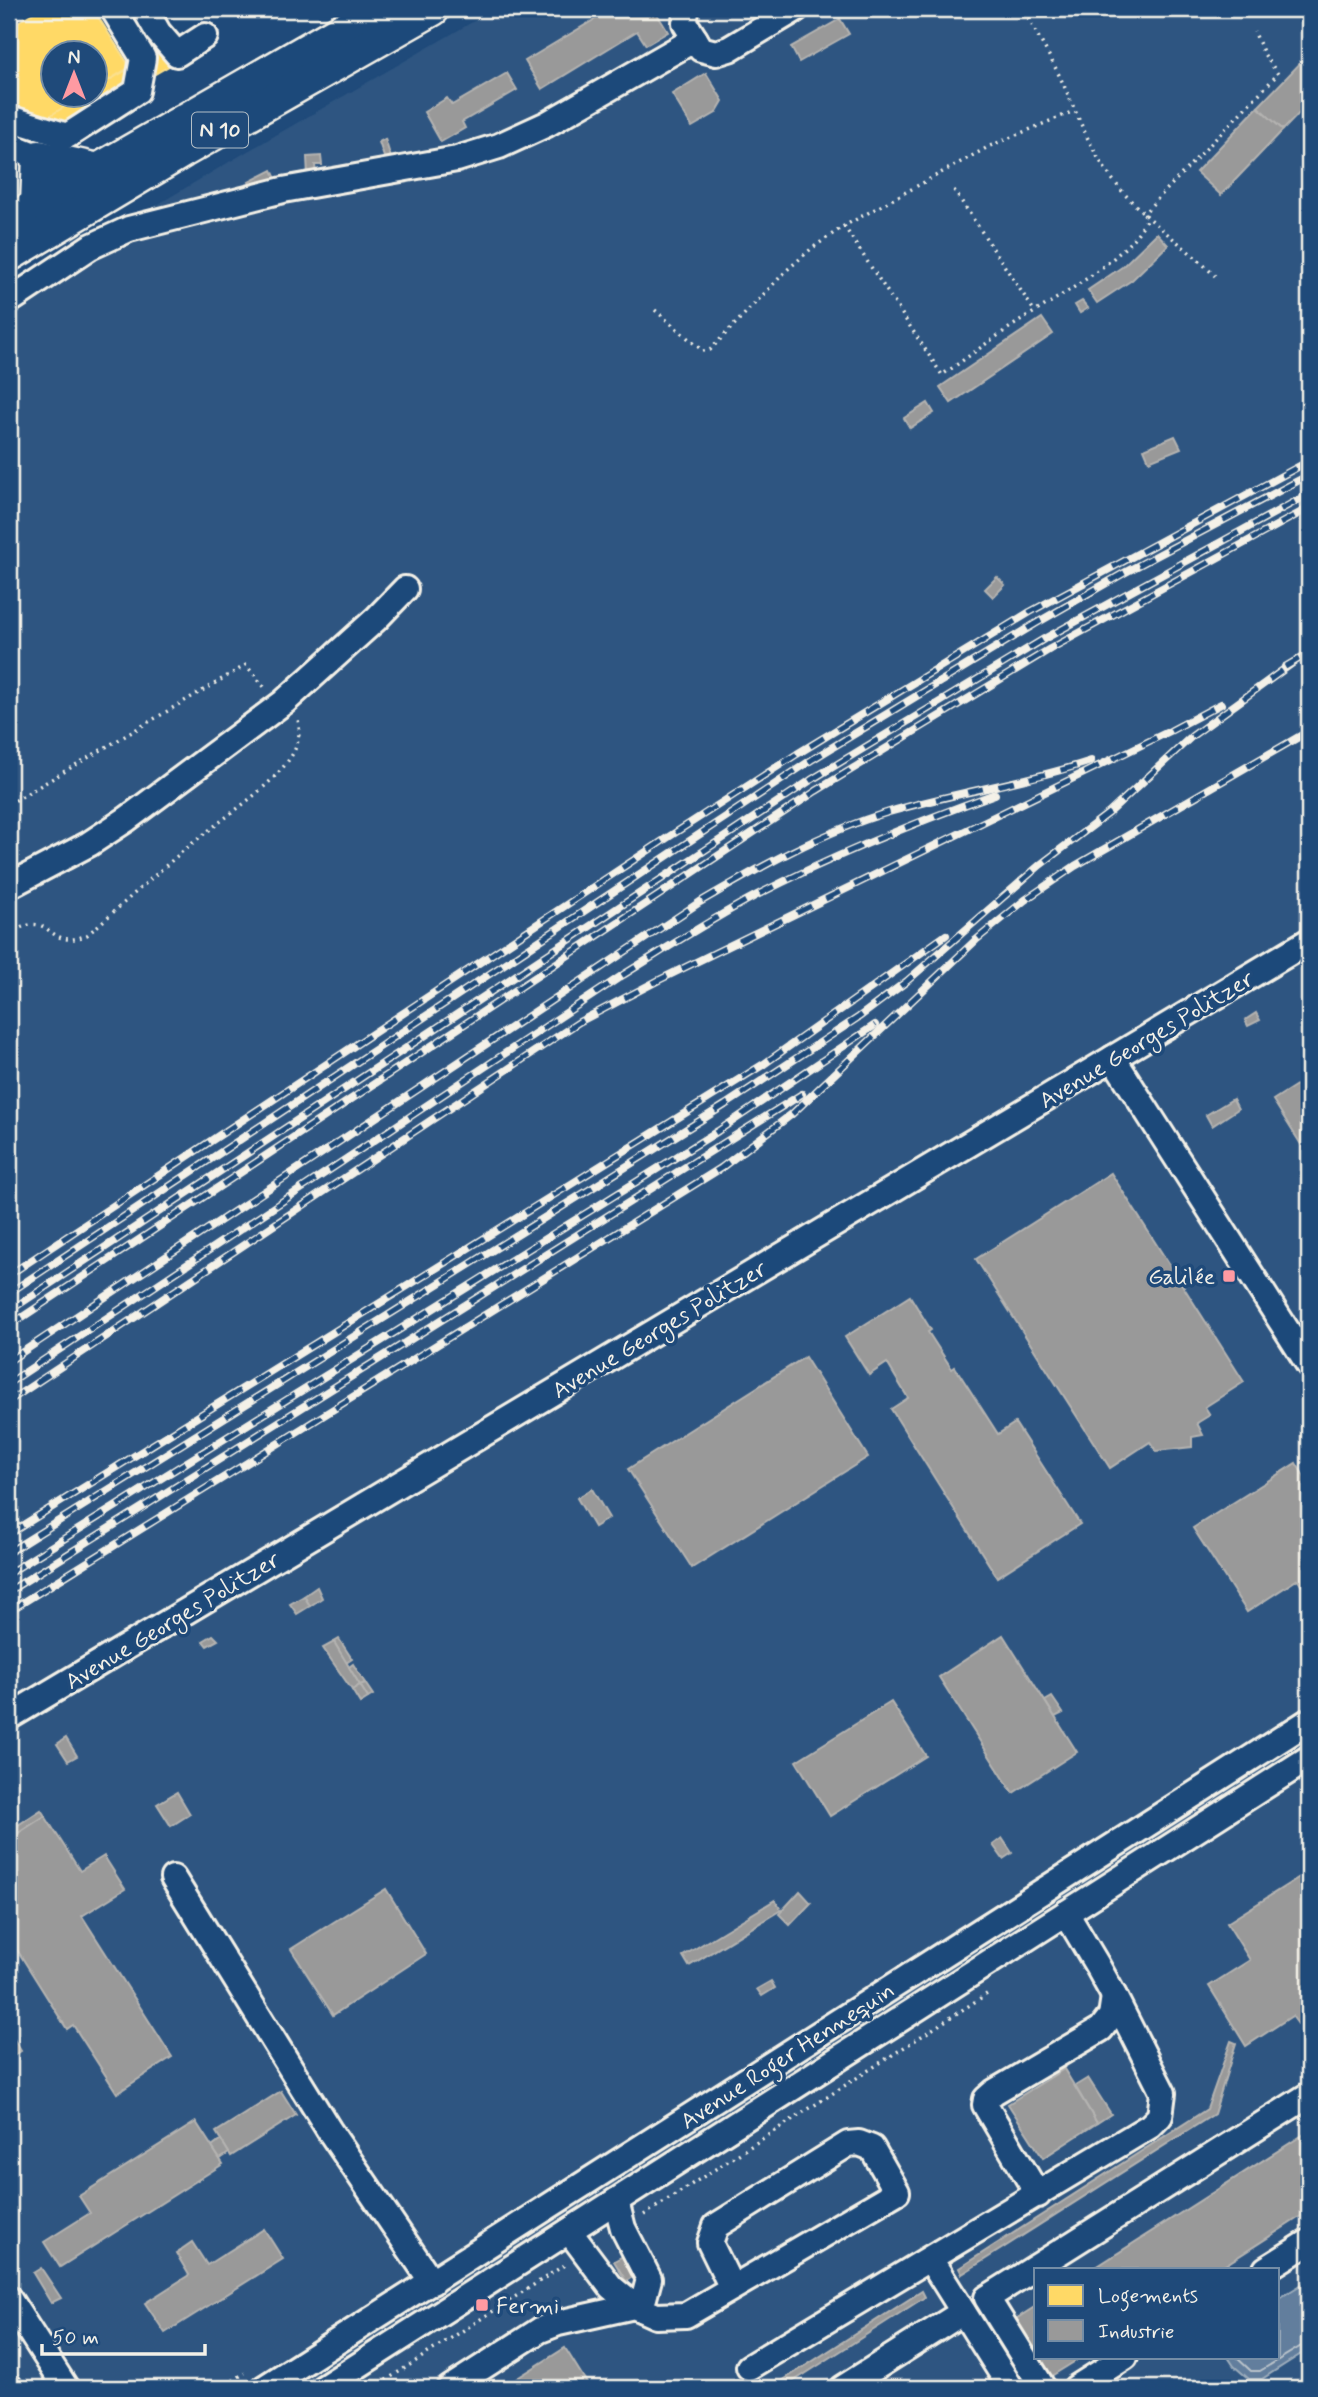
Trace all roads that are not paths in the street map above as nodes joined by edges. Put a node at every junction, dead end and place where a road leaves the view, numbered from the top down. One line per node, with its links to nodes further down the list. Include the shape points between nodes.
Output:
1 (113, 9): 9 (street, via 143,58 136,91 67,136)
2 (145, 9): 7 (street, via 177,54)
3 (378, 9): 12 (main road, N 10)
4 (433, 9): 15 (main road, N 10)
5 (686, 9): 8 (street, via 685,23)
6 (796, 9): 8 (street, via 729,49 701,49)
7 (205, 36)
8 (695, 39): 16 (street, via 547,124 499,146 457,159 283,190 129,229 90,247)
9 (9, 118)
10 (9, 145): 11 (street)
11 (39, 158): 12 (main road); 13 (main road)
12 (98, 170): 13 (main road, N 10)
13 (37, 205): 14 (main road, N 10)
14 (9, 222)
15 (9, 255)
16 (9, 301)
17 (405, 589): 18 (street, via 284,702 127,819)
18 (9, 886)
19 (1309, 941): 20 (street, Avenue Georges Politzer)
20 (1113, 1058): 21 (street); 22 (street, Avenue Georges Politzer)
21 (1309, 1365)
22 (9, 1717)
23 (1309, 1721): 37 (street, Avenue Roger Hennequin)
24 (1309, 1758): 26 (street, Avenue Roger Hennequin)
25 (173, 1878): 37 (street, via 328,2130)
26 (1066, 1913): 27 (street); 30 (street, Avenue Roger Hennequin)
27 (1114, 1996): 29 (street, via 1163,2092 1160,2116); 29 (street, via 1111,2016 1101,2029 986,2099 985,2105)
28 (1309, 2095): 35 (street)
29 (1038, 2195): 33 (street)
30 (616, 2201): 31 (street, Avenue Roger Hennequin); 40 (street, via 623,2228 649,2279 644,2298)
31 (569, 2231): 40 (street, via 611,2287); 46 (street, Avenue Roger Hennequin)
32 (1309, 2242): 36 (street)
33 (930, 2259): 41 (street); 43 (street)
34 (1034, 2268): 50 (street, via 987,2298)
35 (1035, 2268)
36 (1268, 2268)
37 (432, 2282): 45 (street, Avenue Roger Hennequin)
38 (732, 2288): 38 (street, via 897,2192 872,2148 848,2144 716,2226 710,2243); 40 (street, via 686,2315 656,2316)
39 (9, 2299): 44 (street)
40 (634, 2306): 47 (street, via 540,2330)
41 (963, 2312): 48 (street); 49 (street)
42 (1123, 2358): 51 (street)
43 (749, 2367)
44 (66, 2388)
45 (264, 2388)
46 (323, 2388)
47 (450, 2388)
48 (843, 2388)
49 (1011, 2388)
50 (1043, 2388)
51 (1076, 2388)

